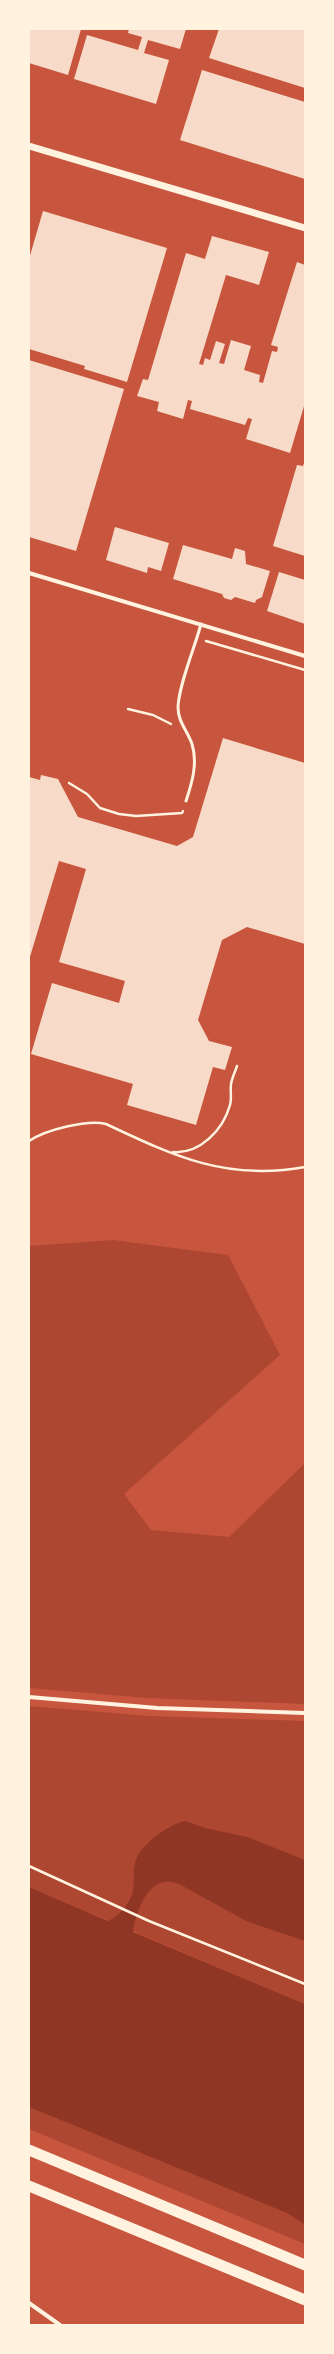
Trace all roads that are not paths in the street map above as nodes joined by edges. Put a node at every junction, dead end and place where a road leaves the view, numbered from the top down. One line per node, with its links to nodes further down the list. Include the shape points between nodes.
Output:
1 (29, 146): 2 (street)
2 (305, 228)
3 (29, 574): 4 (street)
4 (201, 624): 5 (street); 6 (lane, via 179,701 180,721 192,746 194,773)
5 (305, 656)
6 (186, 800)
7 (29, 1697): 8 (street, via 157,1708)
8 (305, 1713)
9 (29, 2150): 11 (highway)
10 (29, 2186): 12 (highway)
11 (305, 2264)
12 (305, 2300)
13 (29, 2303): 14 (street)
14 (60, 2325)

